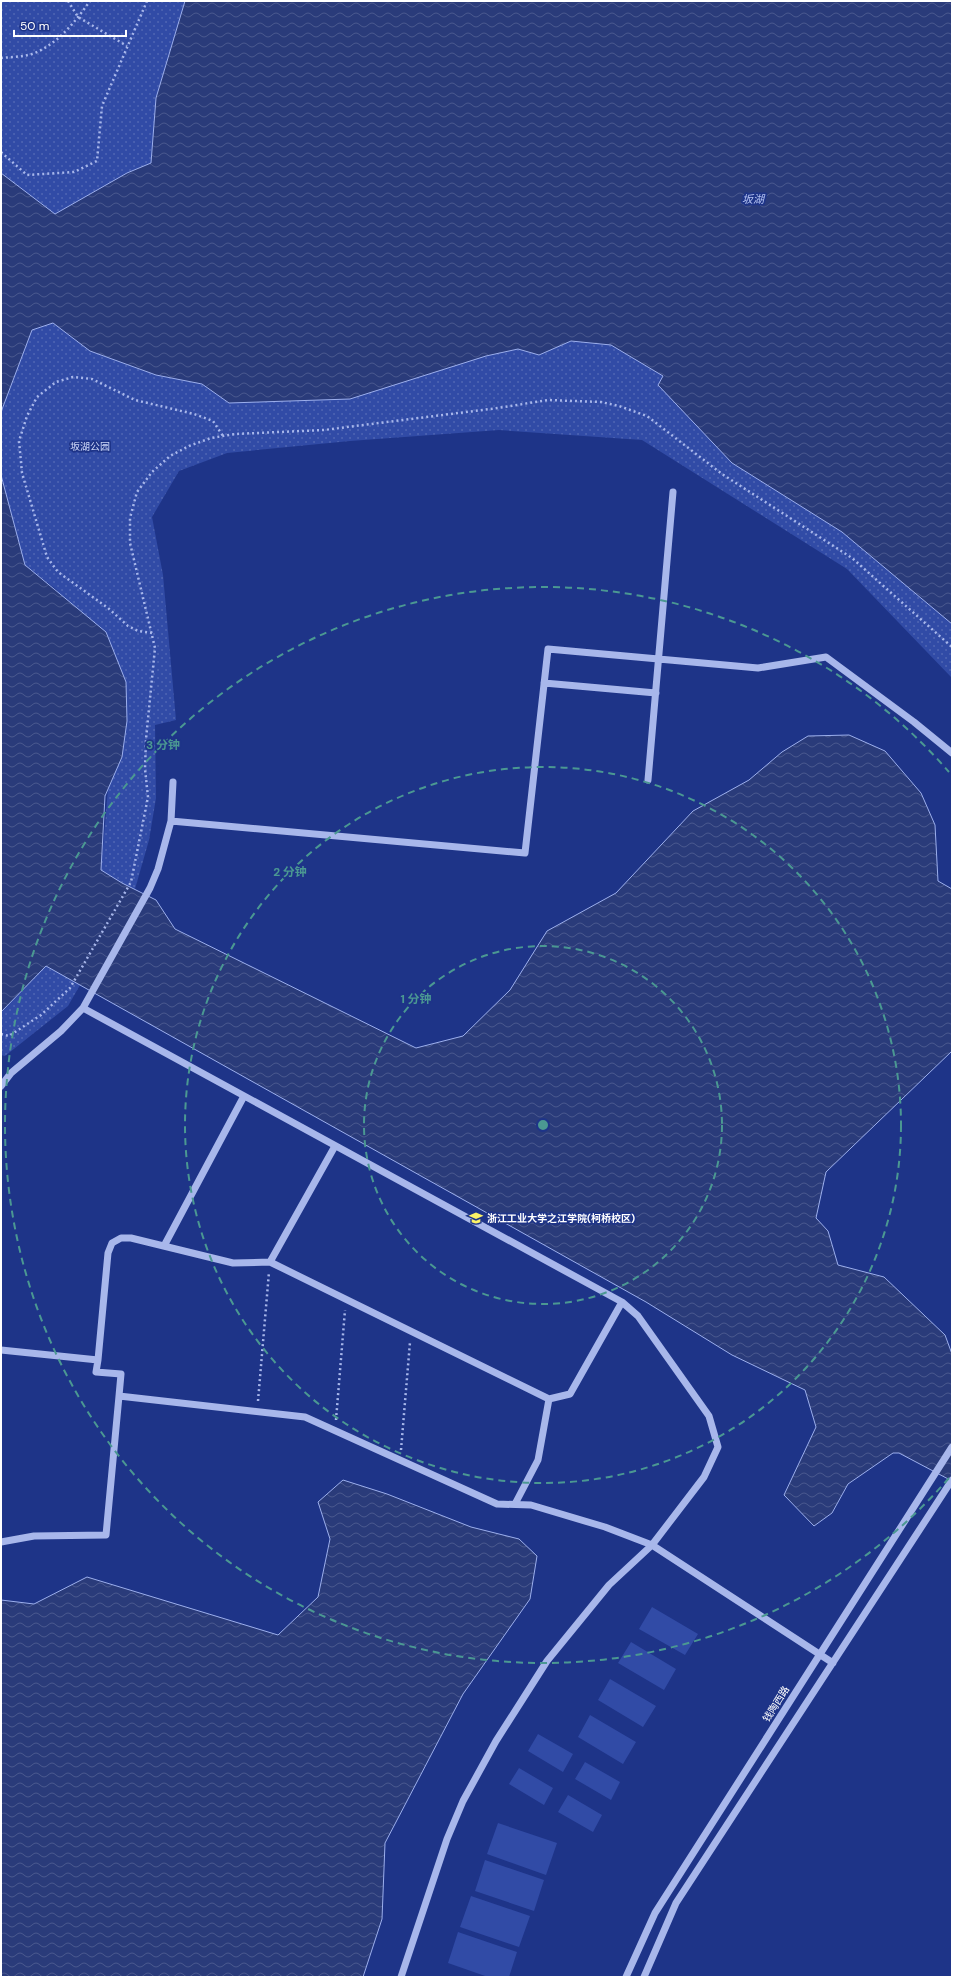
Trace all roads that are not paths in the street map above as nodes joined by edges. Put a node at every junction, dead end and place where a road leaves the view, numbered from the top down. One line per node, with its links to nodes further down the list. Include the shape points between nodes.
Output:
1 (673, 492): 2 (street)
2 (659, 659): 3 (street, via 548,649); 4 (street); 5 (street, via 758,668 826,657)
3 (544, 683): 4 (street); 8 (street, via 525,853)
4 (656, 693): 6 (street)
5 (952, 753)
6 (648, 780)
7 (173, 782): 8 (street)
8 (171, 821): 9 (street, via 150,888)
9 (83, 1008): 10 (street, via 61,1031 11,1073); 11 (street)
10 (1, 1086)
11 (244, 1096): 12 (street); 13 (street)
12 (335, 1146): 14 (street); 15 (street)
13 (164, 1246): 14 (street, via 233,1263); 17 (street, via 131,1238 121,1238 112,1243 108,1253)
14 (270, 1262): 19 (street)
15 (622, 1302): 19 (street, via 570,1394); 24 (street, via 638,1316 709,1416 718,1447 704,1477)
16 (1, 1350): 17 (street)
17 (98, 1360): 18 (street, via 96,1372 121,1374)
18 (119, 1396): 22 (street, via 305,1417 497,1504); 23 (street, via 106,1535 34,1536)
19 (549, 1399): 22 (street, via 538,1460)
20 (952, 1447): 25 (street, 钱陶西路)
21 (952, 1480): 26 (street)
22 (515, 1504): 24 (street, via 531,1505 597,1524)
23 (1, 1542)
24 (652, 1545): 25 (street); 27 (street, via 609,1585 547,1661 478,1772 446,1839)
25 (820, 1653): 26 (street); 28 (street, 钱陶西路, via 655,1913)
26 (833, 1663): 29 (street, via 676,1903)
27 (401, 1977)
28 (626, 1977)
29 (644, 1977)

